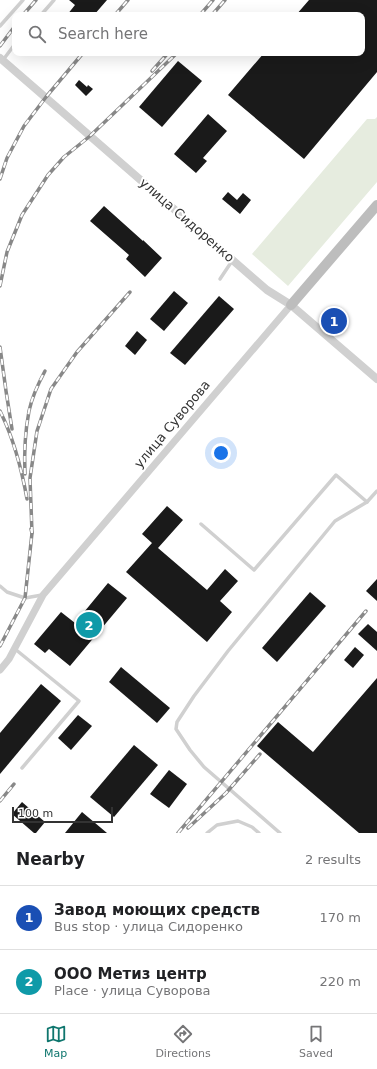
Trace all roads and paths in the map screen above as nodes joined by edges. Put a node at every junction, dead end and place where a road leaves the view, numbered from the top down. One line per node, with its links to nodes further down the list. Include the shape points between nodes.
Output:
1 (23, 0): 4 (lane)
2 (54, 0): 5 (lane)
3 (12, 12): 6 (lane)
4 (12, 12)
5 (44, 12)
6 (0, 26)
7 (12, 47): 8 (lane)
8 (1, 59): 10 (street, улица Сидоренко)
9 (377, 205): 12 (main road, улица Суворова)
10 (232, 260): 11 (lane); 12 (street, улица Сидоренко, via 267,290)
11 (220, 279)
12 (290, 305): 13 (street, улица Сидоренко); 18 (street, улица Суворова)
13 (377, 379)
14 (376, 494): 15 (lane)
15 (367, 502): 16 (lane, via 336,475 254,570); 24 (lane, via 335,521 228,651 177,722 176,729 196,759)
16 (201, 524)
17 (0, 586): 18 (lane, via 7,592 24,598)
18 (43, 595): 19 (street, улица Суворова)
19 (15, 649): 20 (street, улица Суворова); 21 (lane, via 79,700)
20 (0, 670)
21 (22, 768)
22 (207, 833): 23 (lane, via 217,825 238,821)
23 (259, 833)
24 (280, 833)

